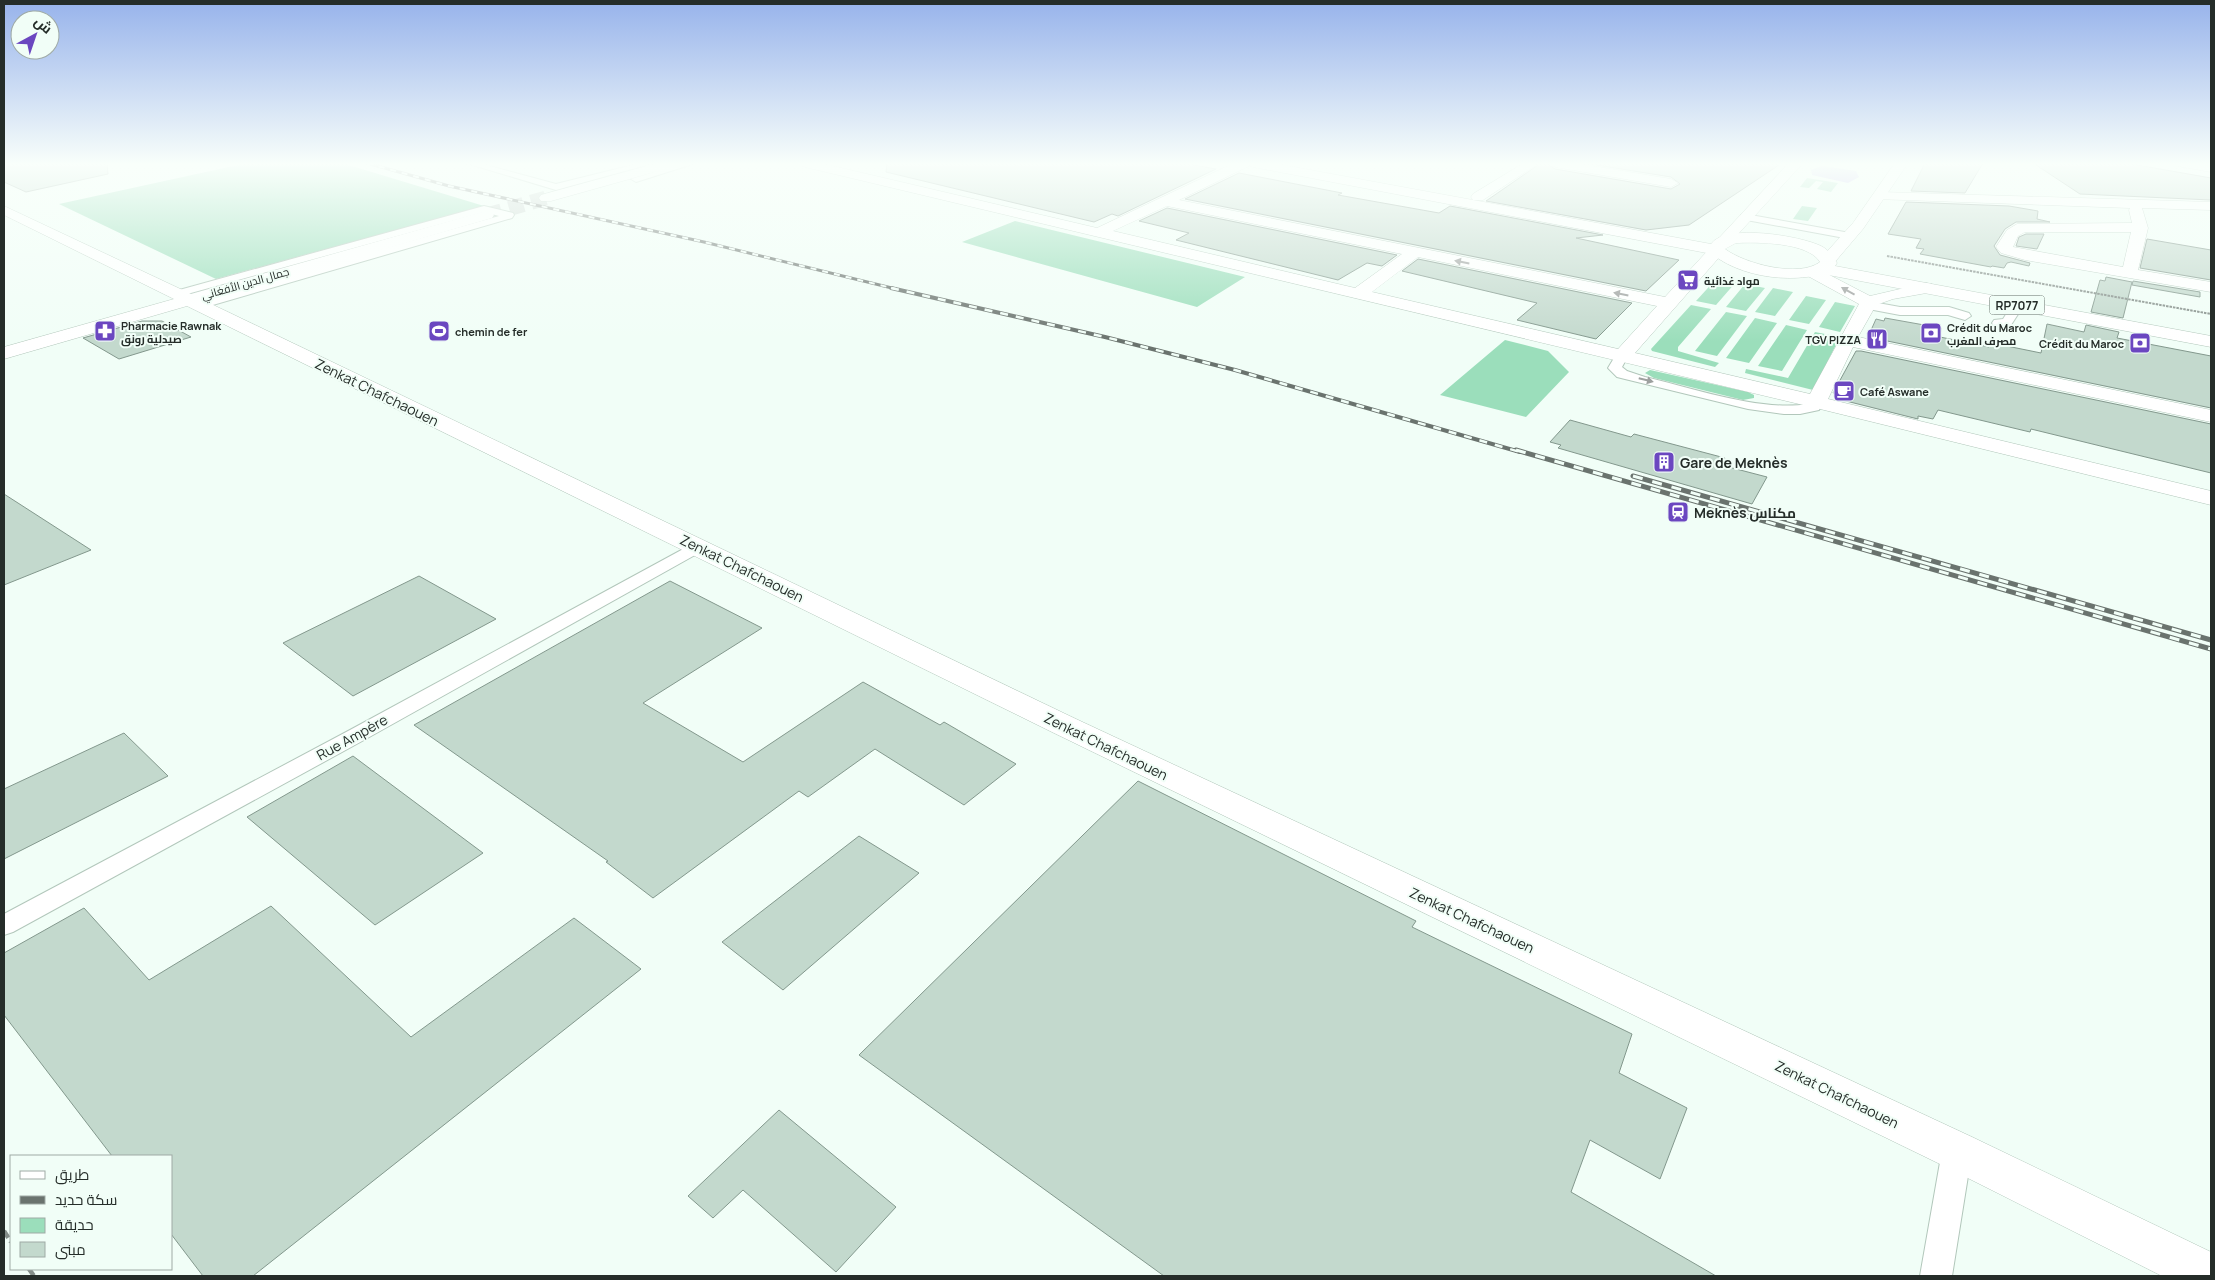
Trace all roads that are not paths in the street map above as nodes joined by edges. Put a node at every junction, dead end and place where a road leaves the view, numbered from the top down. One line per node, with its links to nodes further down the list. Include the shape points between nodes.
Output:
1 (30, 223): 25 (street, Zenkat Chafchaouen)
2 (439, 223): 25 (lane)
3 (459, 223): 25 (street, جمال الدين الأفغاني)
4 (479, 223): 25 (lane)
5 (1061, 223): 15 (street)
6 (1119, 223): 15 (street)
7 (1272, 223): 18 (street)
8 (1591, 223): 17 (street, RP7077)
9 (1605, 223): 17 (street, RP7077)
10 (1741, 223): 17 (street)
11 (1773, 223): 16 (lane)
12 (1860, 223): 16 (street)
13 (2139, 223): 14 (street)
14 (2140, 228): 20 (street); 20 (street, via 2022,227 2012,233 2004,247 2025,255)
15 (1100, 232): 23 (street)
16 (1850, 236): 19 (street)
17 (1720, 246): 19 (street, RP7077, via 1748,238 1782,240 1812,249); 19 (street, RP7077, via 1722,256 1732,261 1781,273); 26 (street)
18 (1416, 252): 23 (street); 26 (street, one-way to 18)
19 (1825, 262): 22 (street, RP7077); 27 (street, one-way to 19); 32 (street, RP7077)
20 (2130, 274): 21 (street)
21 (2211, 286)
22 (1926, 288): 24 (street, RP7077); 27 (street, via 1889,295)
23 (1359, 293): 36 (street)
24 (1955, 294): 28 (street, RP7077); 29 (lane)
25 (188, 299): 35 (street, جمال الدين الأفغاني); 40 (street, Zenkat Chafchaouen)
26 (1669, 303): 36 (street)
27 (1868, 304): 29 (lane, via 1900,311); 33 (street)
28 (2018, 306): 31 (lane, via 2007,322); 34 (street, RP7077)
29 (1949, 311): 30 (lane)
30 (1965, 316)
31 (1998, 323)
32 (2211, 332)
33 (1847, 340): 37 (street); 38 (street)
34 (2211, 342)
35 (4, 353)
36 (1622, 356): 37 (street)
37 (1816, 402): 39 (street)
38 (2211, 416)
39 (2211, 498)
40 (698, 546): 41 (lane, Rue Ampère); 42 (street, Zenkat Chafchaouen, via 1065,726)
41 (4, 925)
42 (1957, 1151): 43 (lane); 44 (street, Zenkat Chafchaouen)
43 (1936, 1276)
44 (2211, 1276)

